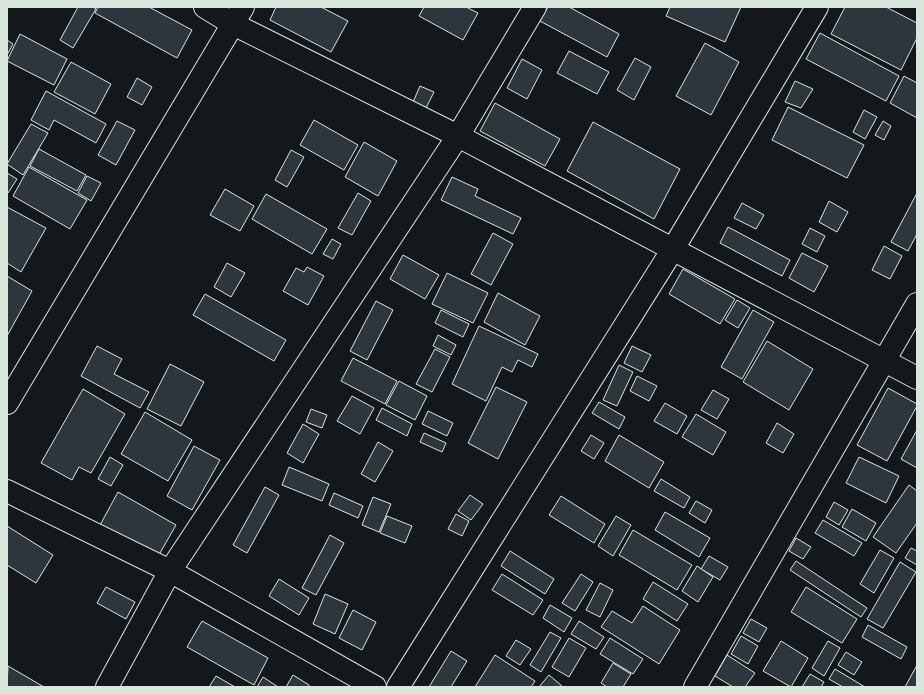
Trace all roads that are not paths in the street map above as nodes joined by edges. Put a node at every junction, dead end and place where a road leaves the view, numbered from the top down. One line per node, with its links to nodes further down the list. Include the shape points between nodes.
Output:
1 (205, 7): 4 (street)
2 (535, 7): 5 (street)
3 (817, 7): 6 (street)
4 (238, 16): 5 (street); 10 (street)
5 (458, 136): 6 (street); 12 (street)
6 (673, 249): 8 (street); 15 (street)
7 (917, 304): 8 (street)
8 (884, 360): 9 (street); 16 (street)
9 (917, 378)
10 (7, 403)
11 (7, 491): 12 (street)
12 (170, 571): 13 (street); 14 (street)
13 (107, 687)
14 (375, 687)
15 (398, 687)
16 (695, 687)

